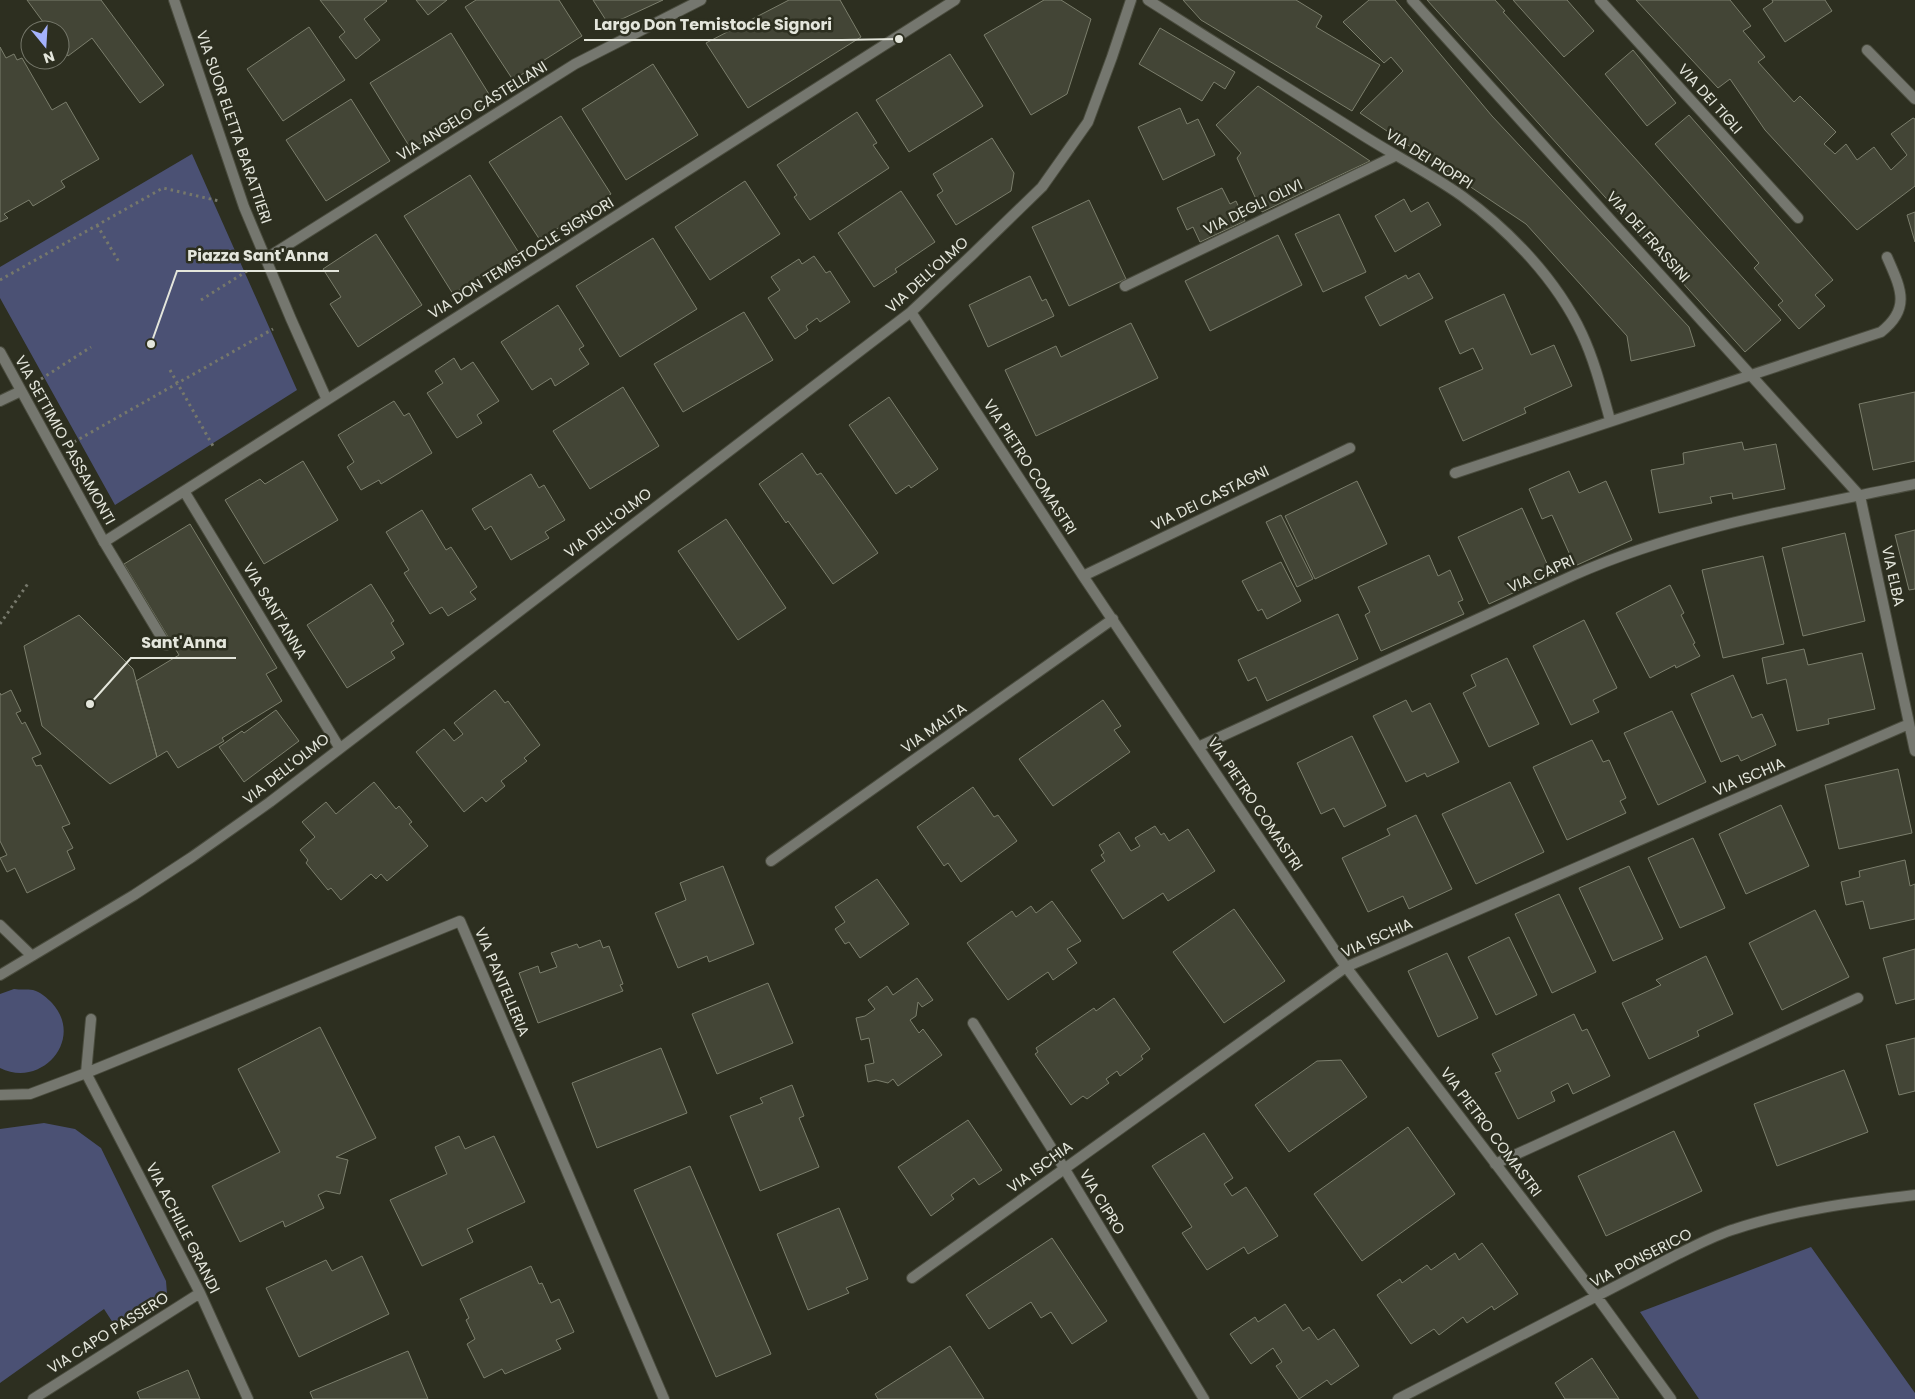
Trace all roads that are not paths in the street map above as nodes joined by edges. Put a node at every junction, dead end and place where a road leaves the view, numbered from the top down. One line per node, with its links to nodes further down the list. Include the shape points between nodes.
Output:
1 (174, 0): 13 (street, VIA SUOR ELETTA BARATTIERI, via 244,207)
2 (701, 0): 13 (street, VIA ANGELO CASTELLANI, via 575,64)
3 (955, 0): 19 (street, VIA DON TEMISTOCLE SIGNORI)
4 (1131, 0): 15 (street, VIA DELL'OLMO, via 1088,122 1042,187)
5 (1148, 0): 10 (street, VIA DEI PIOPPI)
6 (1412, 0): 17 (street, VIA DEI FRASSINI)
7 (1600, 0): 11 (street, VIA DEI TIGLI)
8 (1867, 50): 9 (street)
9 (1915, 99)
10 (1395, 156): 14 (street, VIA DEGLI OLIVI); 21 (street, VIA DEI PIOPPI, via 1474,205 1535,264 1567,306 1582,333)
11 (1798, 218)
12 (1887, 256): 17 (street, via 1902,296 1899,312 1889,326 1872,337)
13 (265, 259): 19 (street, VIA SUOR ELETTA BARATTIERI)
14 (1125, 286)
15 (911, 312): 28 (street, VIA PIETRO COMASTRI); 32 (street, VIA DELL'OLMO)
16 (0, 352): 18 (street, VIA SETTIMIO PASSAMONTI)
17 (1752, 374): 21 (street); 26 (street, VIA DEI FRASSINI)
18 (21, 391): 20 (street); 27 (street, VIA SETTIMIO PASSAMONTI)
19 (327, 400): 25 (street, VIA DON TEMISTOCLE SIGNORI)
20 (0, 401)
21 (1610, 420): 23 (street)
22 (1350, 448): 28 (street, VIA DEI CASTAGNI)
23 (1455, 473)
24 (1915, 484): 26 (street, VIA CAPRI)
25 (184, 491): 27 (street, VIA DON TEMISTOCLE SIGNORI); 32 (street, VIA SANT'ANNA)
26 (1860, 496): 31 (street, VIA ELBA); 33 (street, VIA CAPRI, via 1734,523 1627,554)
27 (104, 542): 30 (street, VIA SETTIMIO PASSAMONTI)
28 (1083, 576): 29 (street, VIA PIETRO COMASTRI)
29 (1113, 619): 33 (street, VIA PIETRO COMASTRI); 35 (street, VIA MALTA)
30 (166, 645)
31 (1909, 724): 34 (street, VIA ELBA); 38 (street, VIA ISCHIA)
32 (339, 747): 37 (street, VIA DELL'OLMO, via 270,802 192,857)
33 (1198, 747): 38 (street, VIA PIETRO COMASTRI)
34 (1915, 751)
35 (771, 861)
36 (0, 924): 37 (street)
37 (32, 956): 39 (street, VIA DELL'OLMO)
38 (1346, 967): 45 (street, VIA PIETRO COMASTRI); 46 (street, VIA ISCHIA)
39 (0, 974)
40 (1858, 998): 45 (street)
41 (91, 1019): 43 (street)
42 (973, 1023): 46 (street, VIA CIPRO)
43 (86, 1073): 44 (street, via 30,1094); 49 (street, VIA ACHILLE GRANDI); 53 (street, VIA PANTELLERIA, via 460,921)
44 (0, 1095)
45 (1496, 1164): 50 (street, VIA PIETRO COMASTRI)
46 (1064, 1168): 48 (street, VIA ISCHIA); 54 (street, VIA CIPRO)
47 (1915, 1195): 50 (street, VIA PONSERICO, via 1813,1210 1734,1229 1678,1254)
48 (912, 1278)
49 (200, 1293): 51 (street, VIA CAPO PASSERO); 52 (street, VIA ACHILLE GRANDI)
50 (1597, 1297): 55 (street, VIA PONSERICO); 56 (street, VIA PIETRO COMASTRI)
51 (33, 1399)
52 (248, 1399)
53 (664, 1399)
54 (1204, 1399)
55 (1398, 1399)
56 (1671, 1399)

